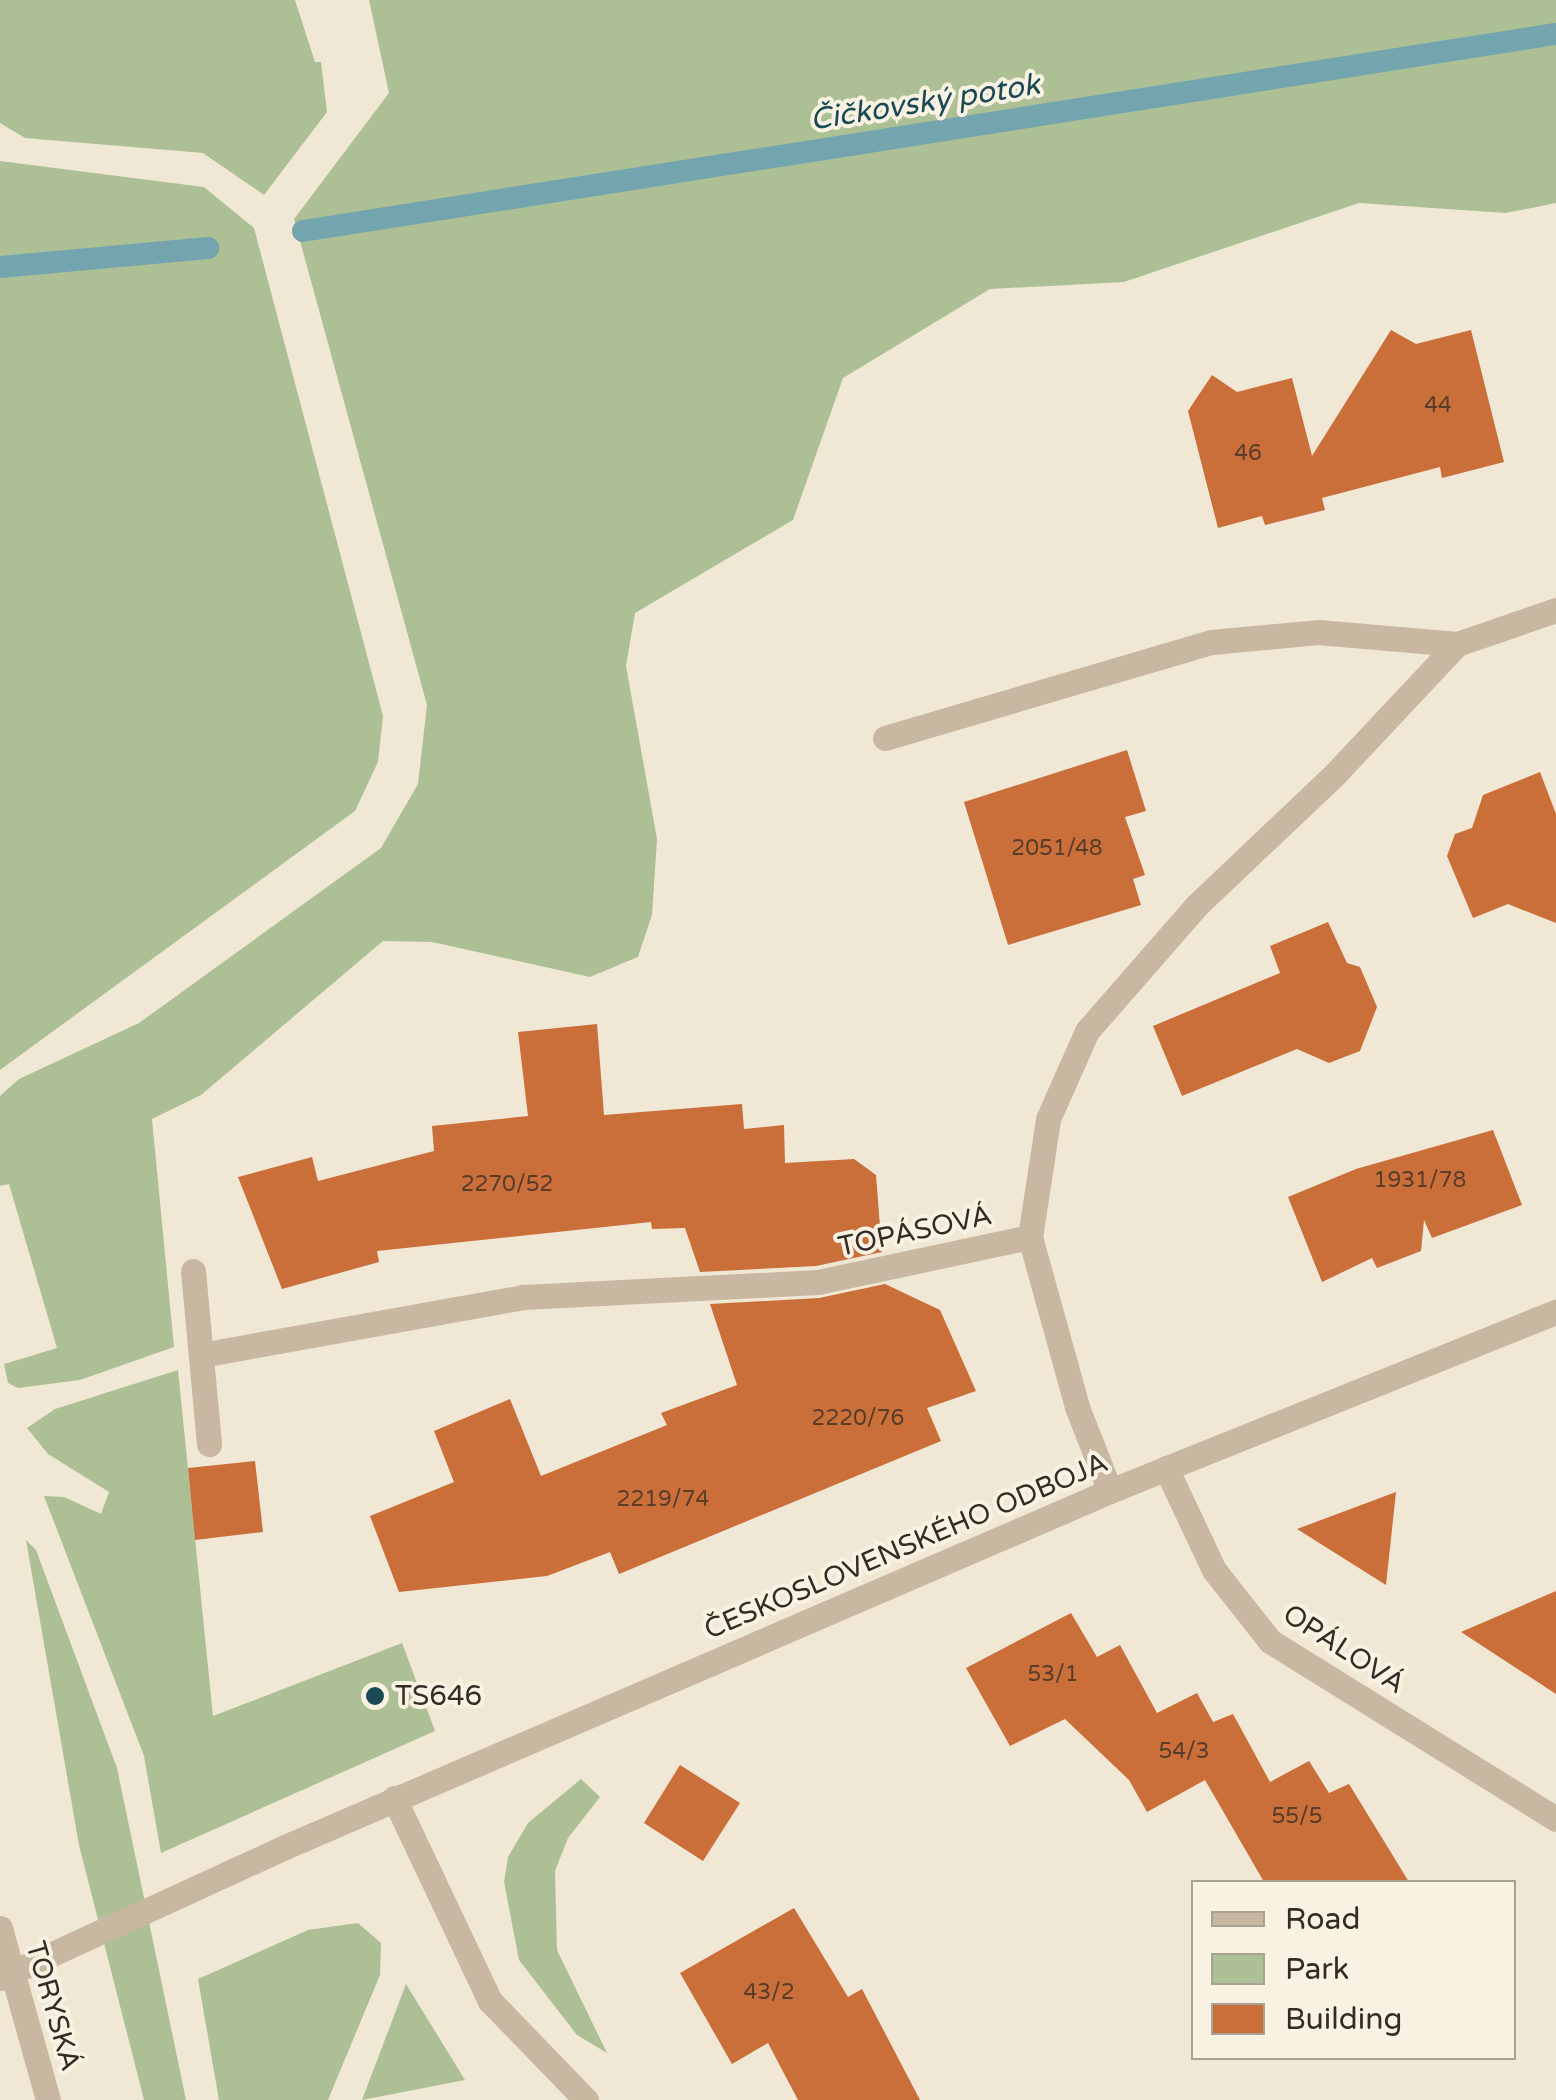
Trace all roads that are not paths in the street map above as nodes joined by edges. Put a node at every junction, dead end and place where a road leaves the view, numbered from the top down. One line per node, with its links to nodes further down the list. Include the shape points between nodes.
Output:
1 (1556, 610): 2 (street, TOPÁSOVÁ)
2 (1458, 644): 3 (street, via 1318,632 1211,642); 4 (street, TOPÁSOVÁ, via 1336,774 1196,906 1086,1030 1048,1119)
3 (885, 738)
4 (1030, 1237): 7 (street, TOPÁSOVÁ, via 818,1282 523,1296); 10 (street, via 1078,1407)
5 (193, 1271): 7 (street)
6 (1556, 1312): 9 (street, ČESKOSLOVENSKÉHO ODBOJA)
7 (201, 1355): 8 (street)
8 (210, 1444)
9 (1166, 1468): 10 (street, ČESKOSLOVENSKÉHO ODBOJA); 12 (street, OPÁLOVÁ, via 1214,1570 1270,1641)
10 (1110, 1491): 11 (street, ČESKOSLOVENSKÉHO ODBOJA)
11 (394, 1798): 14 (street, ČESKOSLOVENSKÉHO ODBOJA, bridge); 16 (street, via 490,2002)
12 (1556, 1818)
13 (0, 1928): 15 (street, TORYSKÁ)
14 (0, 1978)
15 (48, 2100)
16 (586, 2100)

